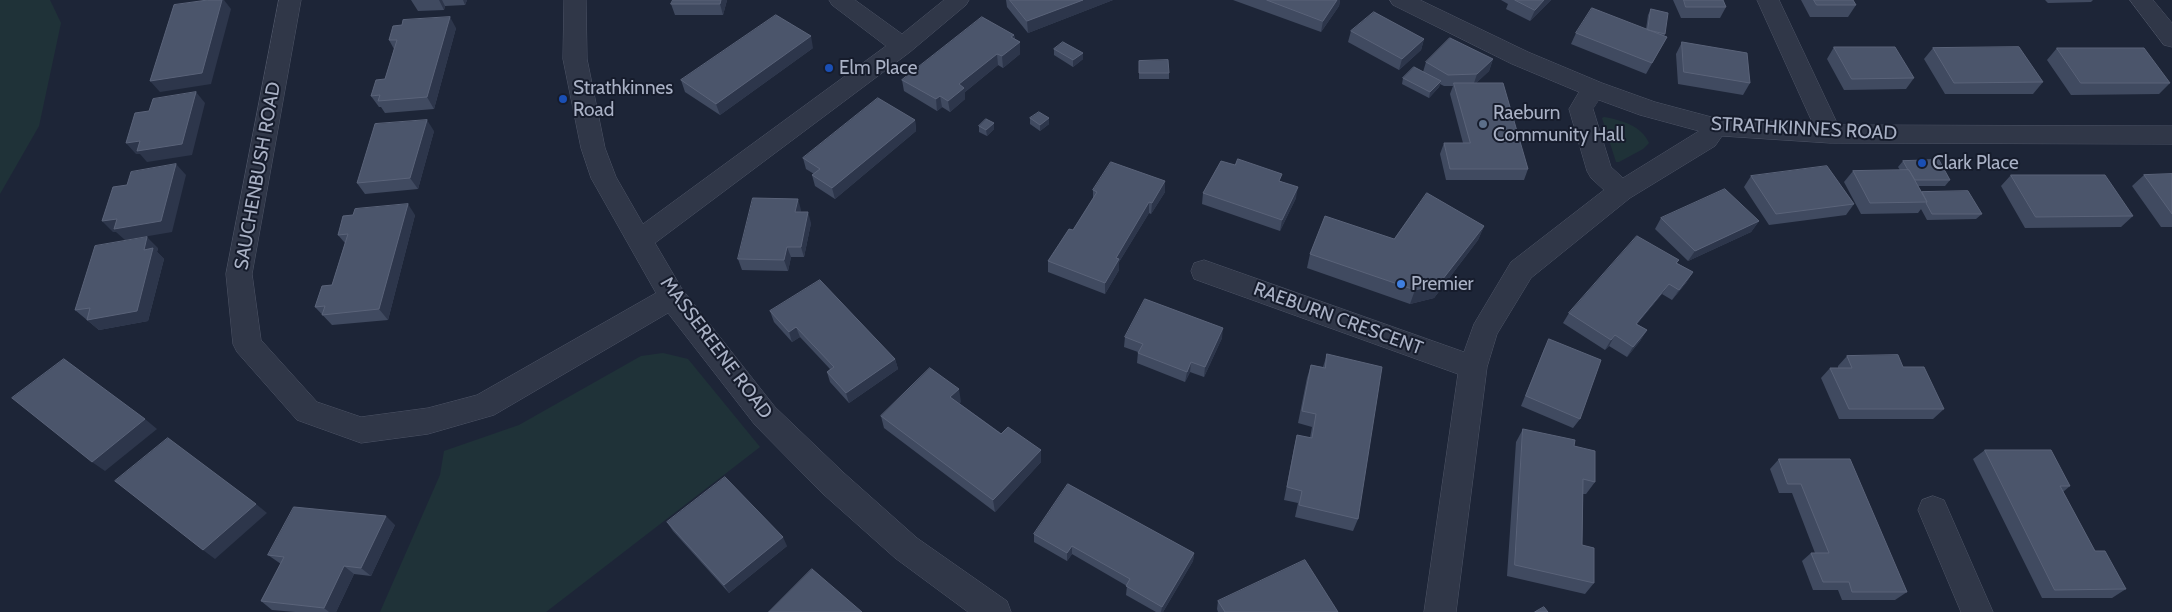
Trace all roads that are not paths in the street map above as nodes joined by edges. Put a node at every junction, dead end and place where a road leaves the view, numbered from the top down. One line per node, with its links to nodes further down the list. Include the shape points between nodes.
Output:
1 (290, 0): 17 (street, SAUCHENBUSH ROAD, via 239,274 247,344 307,411 361,430 428,421 484,406)
2 (575, 0): 15 (street, MASSEREENE ROAD, via 575,60 593,148 604,178)
3 (840, 0): 9 (street)
4 (958, 0): 9 (street)
5 (1401, 0): 10 (street, STRATHKINNES ROAD, via 1520,58)
6 (1768, 0): 12 (street)
7 (2140, 0): 8 (street)
8 (2172, 39)
9 (902, 46): 15 (street)
10 (1594, 89): 11 (street, STRATHKINNES ROAD); 14 (street, via 1581,109 1600,171)
11 (1715, 127): 12 (street, STRATHKINNES ROAD); 14 (street, via 1706,140)
12 (1830, 134): 13 (street, STRATHKINNES ROAD)
13 (2172, 135)
14 (1621, 191): 18 (street, via 1521,270 1484,332)
15 (640, 241): 17 (street, MASSEREENE ROAD)
16 (1204, 271): 18 (street, RAEBURN CRESCENT)
17 (672, 297): 20 (street, MASSEREENE ROAD, via 765,416 833,483 906,548)
18 (1473, 366): 21 (street)
19 (1933, 510): 22 (street)
20 (995, 612)
21 (1440, 612)
22 (1977, 612)

